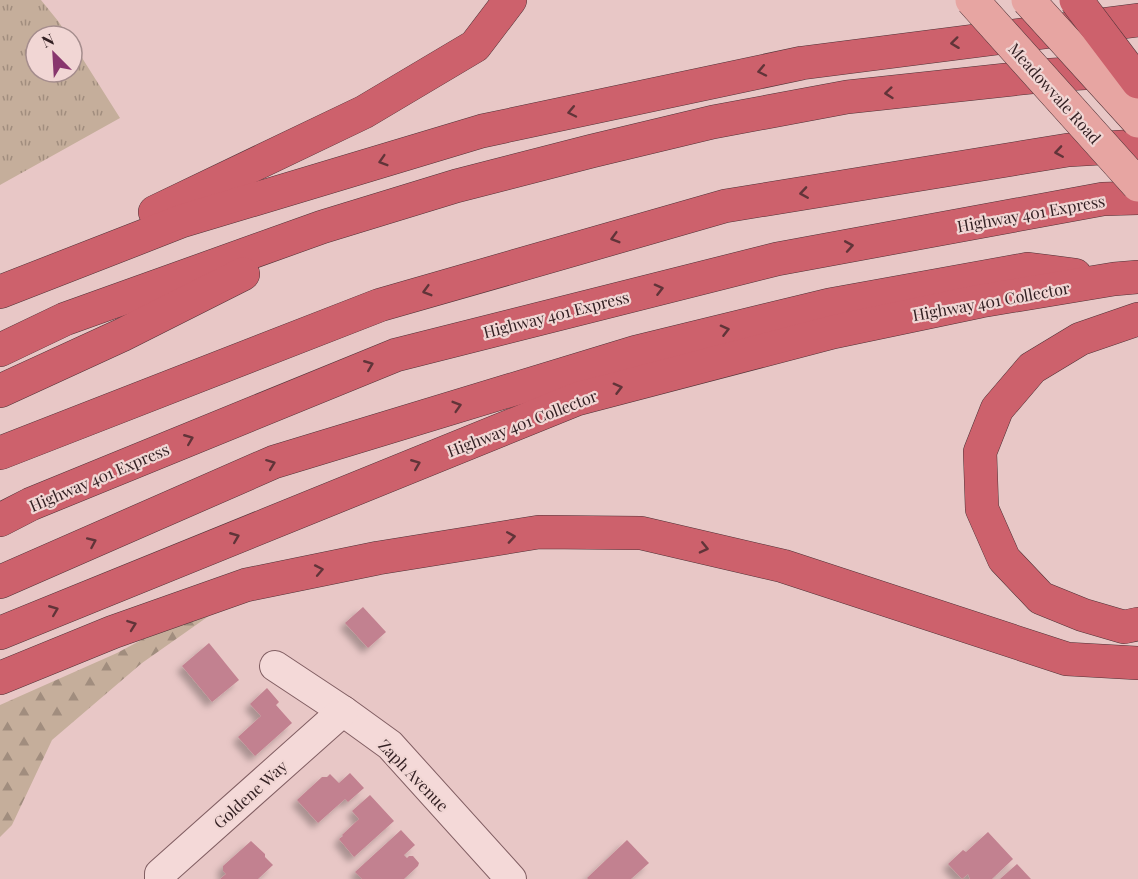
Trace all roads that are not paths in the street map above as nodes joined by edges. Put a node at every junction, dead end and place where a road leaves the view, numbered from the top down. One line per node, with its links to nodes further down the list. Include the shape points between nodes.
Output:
1 (510, 0): 14 (highway, via 475,46 364,111)
2 (972, 0): 10 (main road, Meadowvale Road, bridge)
3 (1029, 0): 8 (main road, bridge)
4 (1076, 0): 7 (highway, bridge)
5 (1138, 20): 15 (highway, one-way to 15, via 802,63 482,131 182,221)
6 (1138, 69): 12 (highway, one-way to 12, via 848,97 713,122 456,186)
7 (1138, 82)
8 (1138, 121)
9 (1138, 146): 19 (highway, one-way to 19, via 1068,150 725,206 380,305)
10 (1138, 186)
11 (1138, 198): 20 (highway, Highway 401 Express, one-way to 11, via 42,499 396,355 777,259 1103,199)
12 (322, 227): 17 (highway, via 65,319); 18 (highway, via 236,278)
13 (1126, 278): 21 (highway, one-way to 13, via 274,462 636,352 829,305 1028,269); 23 (highway, Highway 401 Collector, one-way to 13, via 577,399 833,332 981,301)
14 (0, 286)
15 (0, 292)
16 (1138, 320): 22 (highway, via 1080,339 1032,368 997,409 980,452 982,509 1004,559 1041,598 1124,627)
17 (0, 350)
18 (0, 391)
19 (0, 453)
20 (0, 520)
21 (0, 582)
22 (1138, 624)
23 (0, 633)
24 (1138, 663): 26 (highway, one-way to 24, via 113,632 246,585 378,558 539,532 641,533 783,566 1067,659)
25 (275, 666): 27 (street, Zaph Avenue)
26 (0, 678)
27 (343, 711): 28 (street, Goldene Way, via 160,874); 29 (street, Zaph Avenue, via 390,745)
28 (160, 879)
29 (511, 879)

